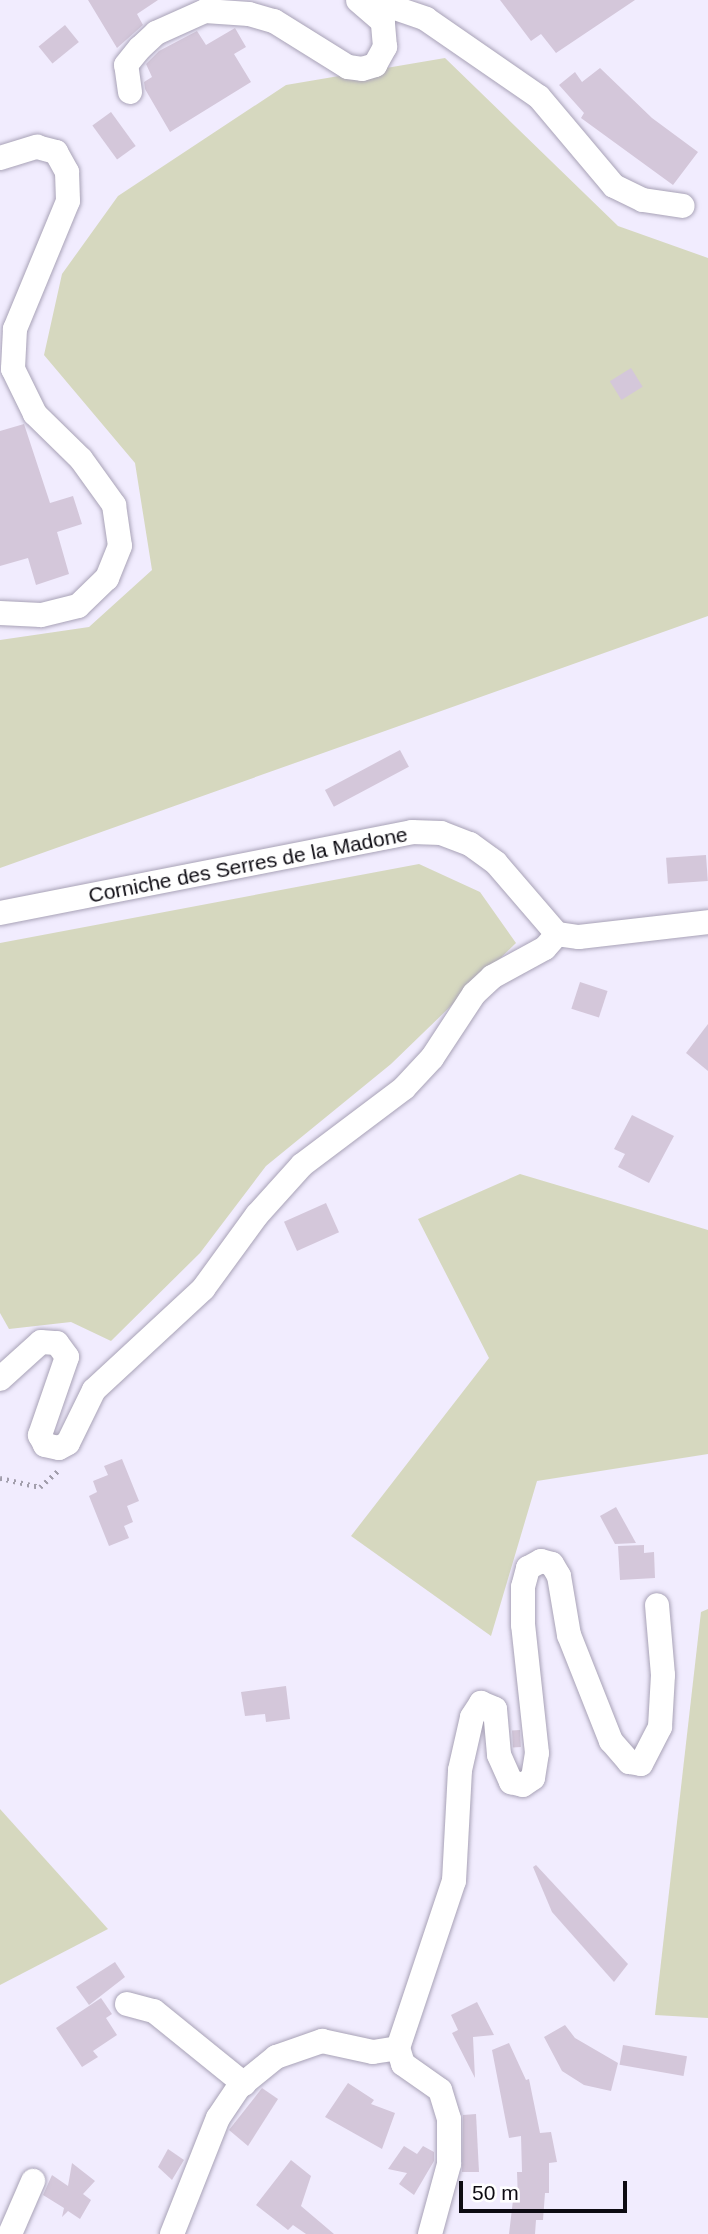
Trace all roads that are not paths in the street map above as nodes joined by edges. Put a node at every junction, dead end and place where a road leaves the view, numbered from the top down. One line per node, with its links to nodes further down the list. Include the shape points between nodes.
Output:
1 (363, 4): 2 (street, via 383,22 385,47 375,65 362,69 326,57 274,21 205,11 156,33 140,48 126,65); 4 (street, via 392,7 426,19 539,97 614,186 643,200)
2 (130, 92)
3 (0, 158): 5 (street, via 37,147 55,152 67,172 68,201 15,329 13,369 35,414 80,459 114,505 120,546 107,578 78,606 41,615)
4 (683, 206)
5 (0, 613)
6 (0, 913): 8 (street, Corniche des Serres de la Madone, via 412,832 441,834 470,844 496,863 544,924)
7 (708, 922): 8 (street, via 579,937)
8 (558, 934): 9 (street, via 545,948 492,977 474,994 432,1058 404,1088 302,1166 257,1215 203,1289 94,1390 68,1443 59,1448 45,1445 40,1435 67,1357 57,1343 41,1342)
9 (0, 1379)
10 (657, 1605): 12 (street, via 663,1675 660,1727 652,1752 642,1764 629,1762 611,1741 569,1636 559,1576 552,1564 541,1561 528,1568 523,1625 537,1753 533,1778 523,1785 511,1782 499,1755 495,1709 481,1703 472,1717 460,1770 454,1881)
11 (127, 2004): 13 (street, via 154,2011)
12 (398, 2048): 13 (street, via 373,2052 321,2041 276,2057); 17 (street, via 402,2064 440,2090 449,2119 449,2164)
13 (244, 2084): 16 (street, via 218,2118)
14 (33, 2181): 15 (street)
15 (10, 2234)
16 (172, 2234)
17 (430, 2234)

